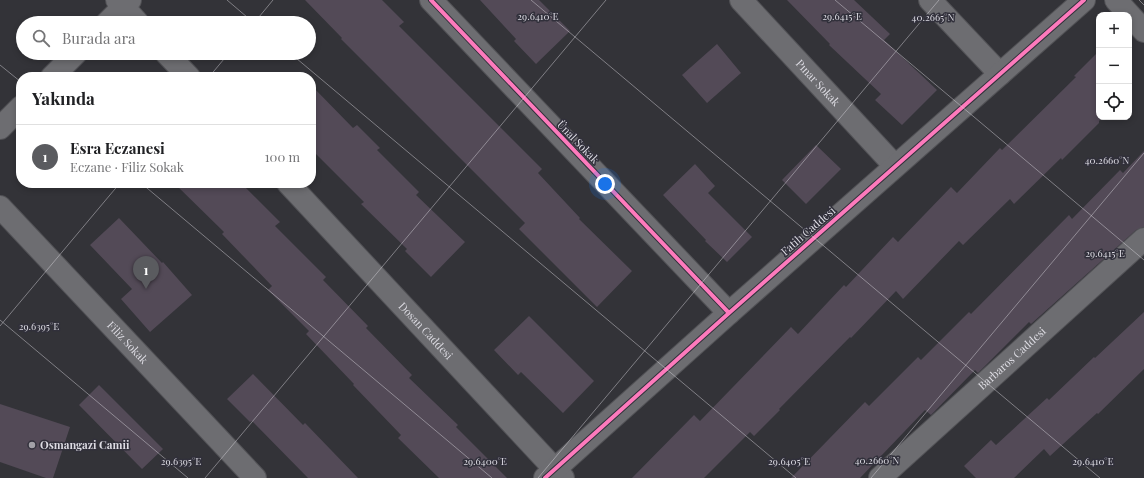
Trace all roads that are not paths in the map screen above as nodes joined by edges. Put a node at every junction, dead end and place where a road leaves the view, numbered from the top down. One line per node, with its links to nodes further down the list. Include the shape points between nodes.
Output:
1 (432, 0): 21 (street, Ünal Sokak)
2 (741, 0): 17 (street, Pınar Sokak)
3 (930, 0): 14 (street)
4 (1084, 0): 14 (street, Fatih Caddesi)
5 (1116, 0): 9 (street)
6 (123, 2): 7 (street); 8 (street)
7 (112, 16)
8 (133, 16)
9 (1144, 31)
10 (69, 60): 12 (street)
11 (173, 60): 13 (street)
12 (57, 72)
13 (184, 72)
14 (1000, 74): 17 (street, Fatih Caddesi)
15 (16, 112): 16 (street)
16 (0, 128)
17 (895, 166): 21 (street, Fatih Caddesi)
18 (293, 188): 22 (street, Dosan Caddesi)
19 (0, 207): 23 (street, Filiz Sokak)
20 (1144, 239): 24 (street, Barbaros Caddesi)
21 (728, 313): 22 (street, Fatih Caddesi)
22 (554, 475)
23 (256, 478)
24 (880, 478)

